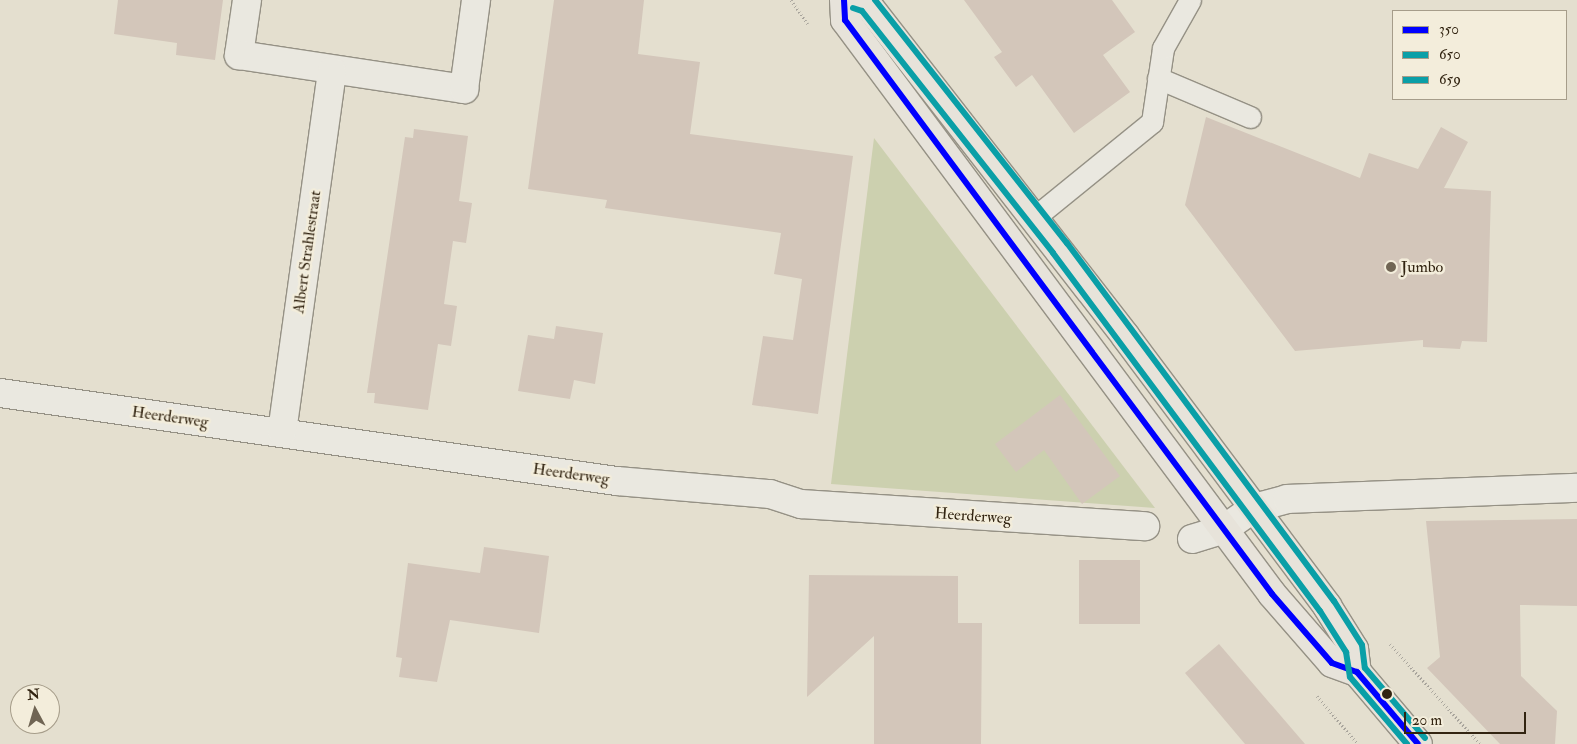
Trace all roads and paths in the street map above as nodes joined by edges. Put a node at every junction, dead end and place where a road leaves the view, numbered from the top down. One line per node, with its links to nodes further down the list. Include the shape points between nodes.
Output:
1 (247, 0): 6 (street, via 239,55)
2 (476, 0): 6 (street, via 464,89)
3 (844, 0): 15 (main road, via 845,20)
4 (856, 0): 9 (main road, via 867,4)
5 (1190, 0): 7 (lane, via 1163,48)
6 (332, 71): 11 (street, Albert Strahlestraat)
7 (1158, 78): 8 (lane); 9 (lane, via 1152,122)
8 (1250, 117)
9 (1035, 216): 13 (main road)
10 (0, 393): 11 (street, Heerderweg)
11 (282, 432): 14 (street, Heerderweg, via 618,481 770,494 801,504)
12 (1577, 488): 13 (street, via 1327,496 1287,499)
13 (1254, 508): 15 (street); 18 (main road, via 1327,606 1354,649)
14 (1145, 526)
15 (1224, 529): 16 (street); 18 (main road, via 1311,641 1332,663)
16 (1188, 542)
17 (1386, 638): 20 (path)
18 (1357, 672): 19 (main road)
19 (1418, 744)
20 (1480, 744)

